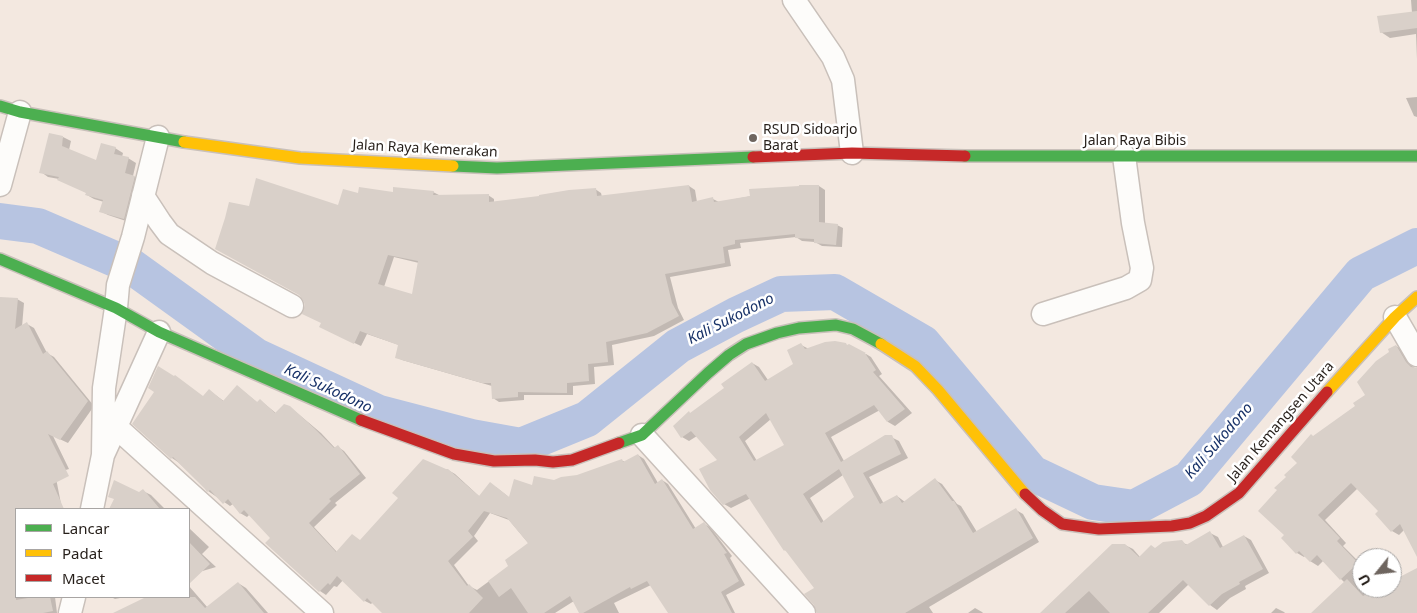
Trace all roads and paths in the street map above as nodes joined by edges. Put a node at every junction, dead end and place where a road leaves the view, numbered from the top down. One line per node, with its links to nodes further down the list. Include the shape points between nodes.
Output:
1 (794, 0): 4 (street, via 833,57 842,80)
2 (10, 109): 3 (street, Jalan Raya Kemerakan); 7 (street)
3 (158, 137): 4 (street, Jalan Raya Kemerakan, via 300,158 496,168); 8 (street)
4 (852, 153): 5 (street, Jalan Raya Bibis)
5 (1124, 156): 6 (street, Jalan Raya Bibis); 13 (street, via 1142,268 1140,280 1126,288)
6 (1417, 156)
7 (0, 185)
8 (143, 196): 11 (street, via 170,234 212,263); 12 (street, via 118,285)
9 (0, 259): 12 (street)
10 (1417, 297): 14 (street, Jalan Kemangsen Utara)
11 (292, 306)
12 (116, 308): 15 (street); 19 (street, via 104,388)
13 (1043, 314)
14 (1396, 317): 16 (street); 18 (street, Jalan Kemangsen Utara, via 1302,418 1239,493 1206,516 1172,526 1099,529 1062,524 1028,498 914,366 872,338 836,325 799,328 746,344 680,398)
15 (159, 332): 17 (street); 18 (street, via 362,421 454,454 494,461 553,462 572,460)
16 (1417, 355)
17 (116, 427): 19 (street); 23 (street)
18 (642, 436): 24 (street)
19 (103, 455): 20 (street)
20 (92, 508)
21 (74, 598): 22 (street)
22 (70, 613)
23 (322, 613)
24 (804, 613)

